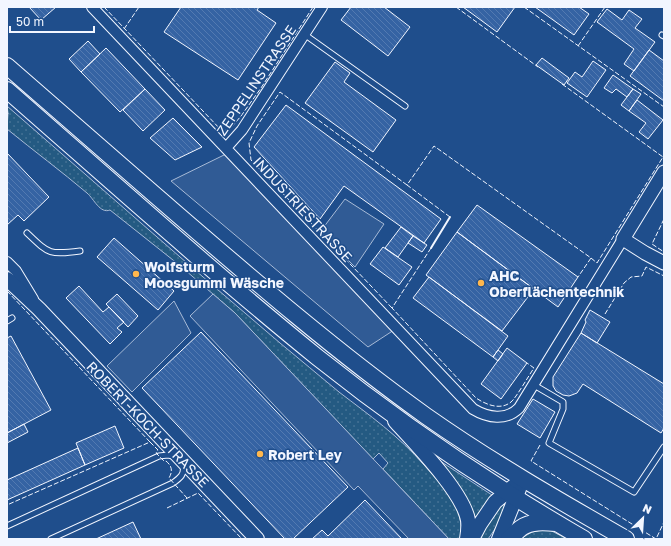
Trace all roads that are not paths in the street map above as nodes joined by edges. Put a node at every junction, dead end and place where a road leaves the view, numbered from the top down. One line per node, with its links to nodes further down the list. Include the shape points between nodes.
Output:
1 (92, 7): 7 (street, INDUSTRIESTRASSE)
2 (322, 7): 3 (street, ZEPPELINSTRASSE)
3 (304, 34): 6 (lane); 7 (street, ZEPPELINSTRASSE, via 242,130)
4 (7, 66): 22 (main road, via 249,276 350,359 425,415)
5 (7, 90): 19 (main road, via 233,287 317,357)
6 (406, 106)
7 (226, 148): 18 (street, INDUSTRIESTRASSE, via 473,409 486,415 501,417 514,413)
8 (664, 172): 10 (street)
9 (27, 234): 11 (lane, via 48,252 60,254)
10 (623, 239): 13 (street); 18 (street)
11 (80, 251)
12 (7, 262): 15 (street, ROBERT-KOCH-STRASSE)
13 (664, 262)
14 (7, 278): 15 (main road, ROBERT-KOCH-STRASSE)
15 (39, 309): 21 (main road, ROBERT-KOCH-STRASSE)
16 (12, 318): 17 (lane)
17 (7, 321)
18 (534, 384): 20 (lane, via 563,402 563,409 549,443 634,492)
19 (383, 407): 23 (main road); 28 (main road, via 435,466 456,495 468,519)
20 (664, 448)
21 (181, 459): 25 (lane, via 168,455 159,456); 26 (lane, via 183,473 173,483); 27 (main road, ROBERT-KOCH-STRASSE)
22 (522, 479): 23 (main road); 33 (main road)
23 (511, 496): 24 (main road); 29 (main road, via 495,502); 30 (main road)
24 (556, 523): 31 (main road, via 529,524); 32 (main road)
25 (7, 526)
26 (51, 539)
27 (257, 539)
28 (467, 539)
29 (472, 539)
30 (499, 539)
31 (509, 539)
32 (584, 539)
33 (626, 539)

